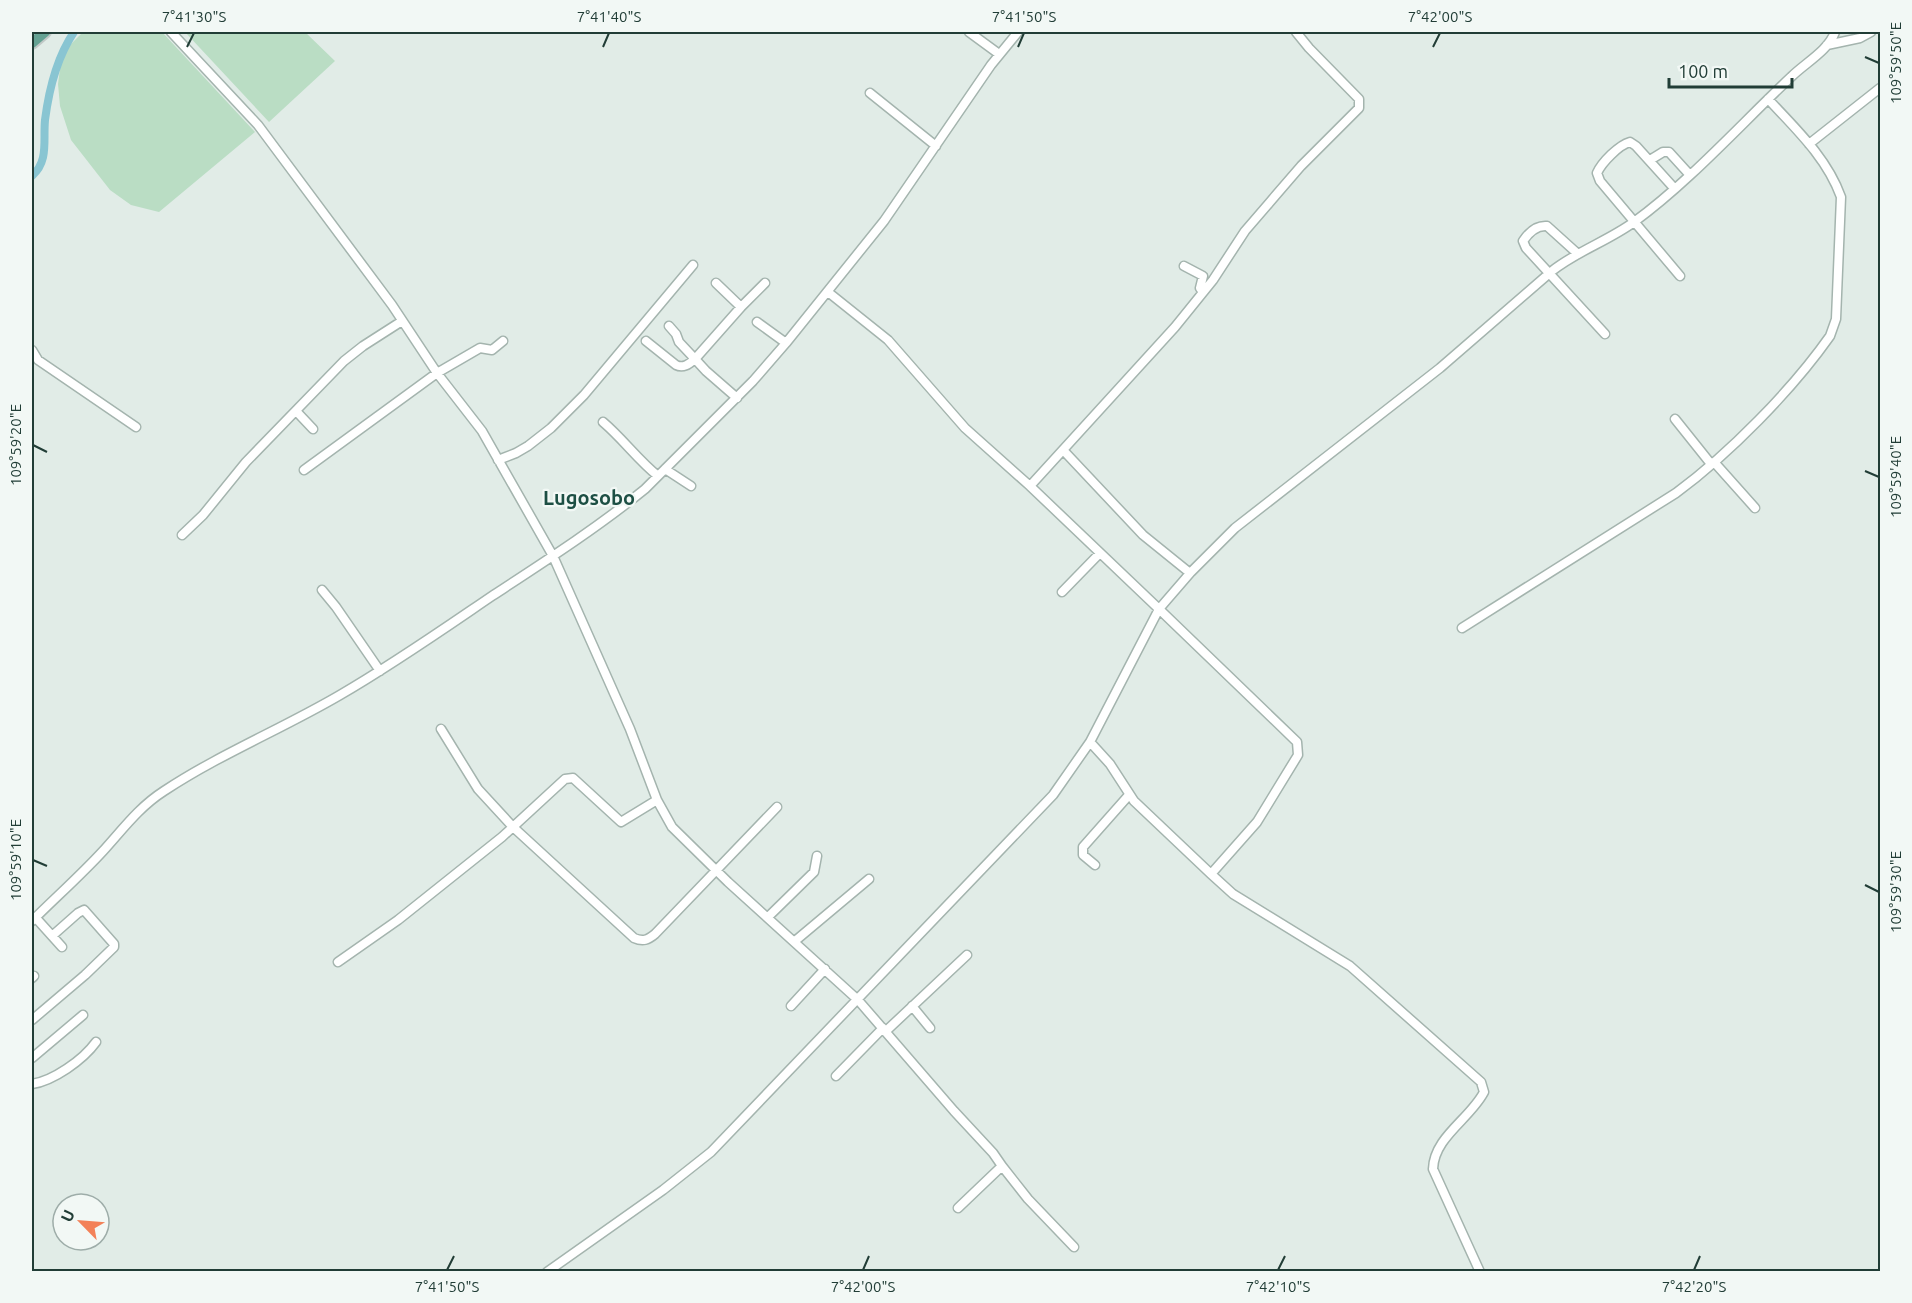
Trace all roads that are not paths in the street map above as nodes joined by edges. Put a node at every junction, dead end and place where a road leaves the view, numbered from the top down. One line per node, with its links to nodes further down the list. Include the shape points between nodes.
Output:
1 (45, 32): 8 (main road)
2 (171, 32): 30 (street, via 258,125)
3 (969, 32): 10 (street)
4 (1018, 32): 10 (street)
5 (1296, 32): 28 (street, via 1359,99 1359,108 1245,231)
6 (1834, 32): 9 (street)
7 (1871, 32): 9 (street)
8 (32, 43)
9 (1827, 45): 13 (street)
10 (999, 54): 15 (street)
11 (1881, 88): 14 (street)
12 (870, 93): 15 (street)
13 (1768, 99): 14 (street); 17 (street)
14 (1809, 144): 48 (street, via 1835,181 1841,197 1834,328 1765,414)
15 (936, 146): 27 (street)
16 (1650, 160): 17 (street, via 1669,152); 18 (street); 19 (street, via 1627,142 1597,173)
17 (1689, 174): 18 (street)
18 (1674, 188): 19 (street)
19 (1635, 221): 20 (street); 24 (street)
20 (1578, 254): 23 (street); 23 (street, via 1547,226 1533,229 1524,245)
21 (693, 265): 47 (street, via 584,396 551,429 528,446)
22 (1184, 266): 28 (street, via 1203,276)
23 (1549, 273): 33 (street); 57 (street, via 1440,368 1235,528)
24 (1680, 276)
25 (716, 283): 29 (street)
26 (765, 283): 29 (street)
27 (828, 292): 36 (street); 52 (street, via 888,340 964,428)
28 (1203, 292): 46 (street)
29 (741, 307): 38 (street)
30 (402, 321): 39 (street); 41 (street, via 344,361)
31 (757, 322): 36 (street)
32 (669, 326): 38 (street)
33 (1605, 334)
34 (503, 341): 39 (street, via 492,350 480,348)
35 (646, 341): 38 (street, via 680,366)
36 (786, 343): 40 (street)
37 (32, 350): 44 (street, via 38,360)
38 (695, 359): 40 (street)
39 (437, 373): 47 (street, via 482,431); 49 (street)
40 (737, 398): 50 (street)
41 (296, 411): 45 (street); 54 (street)
42 (1676, 418): 48 (street)
43 (603, 422): 50 (street, via 641,462)
44 (136, 427)
45 (314, 429)
46 (1063, 450): 52 (street); 57 (street, via 1143,535)
47 (498, 460): 56 (street)
48 (1712, 463): 53 (street); 61 (street, via 1676,493)
49 (304, 470)
50 (661, 473): 51 (street); 56 (street, via 628,503)
51 (692, 486)
52 (1030, 486): 55 (street)
53 (1755, 508)
54 (182, 535)
55 (1100, 553): 59 (street); 60 (street)
56 (553, 556): 62 (street); 66 (street, via 630,729)
57 (1190, 573): 60 (street)
58 (322, 590): 62 (street)
59 (1062, 592)
60 (1159, 609): 64 (street); 72 (street, via 1298,741 1298,755 1257,822)
61 (1462, 627)
62 (380, 671): 75 (street, via 164,791)
63 (441, 729): 68 (street, via 478,789)
64 (1090, 742): 65 (street, via 1110,764); 82 (street, via 1053,795)
65 (1129, 795): 70 (street, via 1083,847 1083,855); 72 (street)
66 (657, 800): 68 (street, via 621,822 573,778 565,779); 71 (street, via 672,827)
67 (777, 807): 71 (street)
68 (513, 827): 71 (street, via 638,940 655,934); 80 (street, via 398,920)
69 (817, 856): 74 (street, via 814,872)
70 (1095, 865)
71 (716, 870): 74 (street)
72 (1211, 874): 97 (street, via 1233,894 1350,966 1480,1082 1484,1092 1477,1105 1436,1151 1433,1169)
73 (869, 879): 77 (street)
74 (768, 917): 77 (street)
75 (33, 919): 76 (street)
76 (51, 936): 78 (street); 86 (street, via 84,910 114,947)
77 (795, 942): 81 (street)
78 (62, 947)
79 (967, 955): 84 (street)
80 (338, 962)
81 (825, 969): 82 (street); 83 (street)
82 (858, 1000): 88 (street); 96 (street, via 711,1152)
83 (790, 1006)
84 (912, 1006): 87 (street); 88 (street)
85 (83, 1015): 90 (street)
86 (32, 1020)
87 (930, 1028)
88 (884, 1029): 91 (street); 93 (street)
89 (96, 1042): 92 (street, via 55,1076)
90 (32, 1058)
91 (836, 1076)
92 (32, 1084)
93 (1002, 1166): 94 (street); 95 (street)
94 (958, 1208)
95 (1074, 1247)
96 (547, 1272)
97 (1480, 1272)

